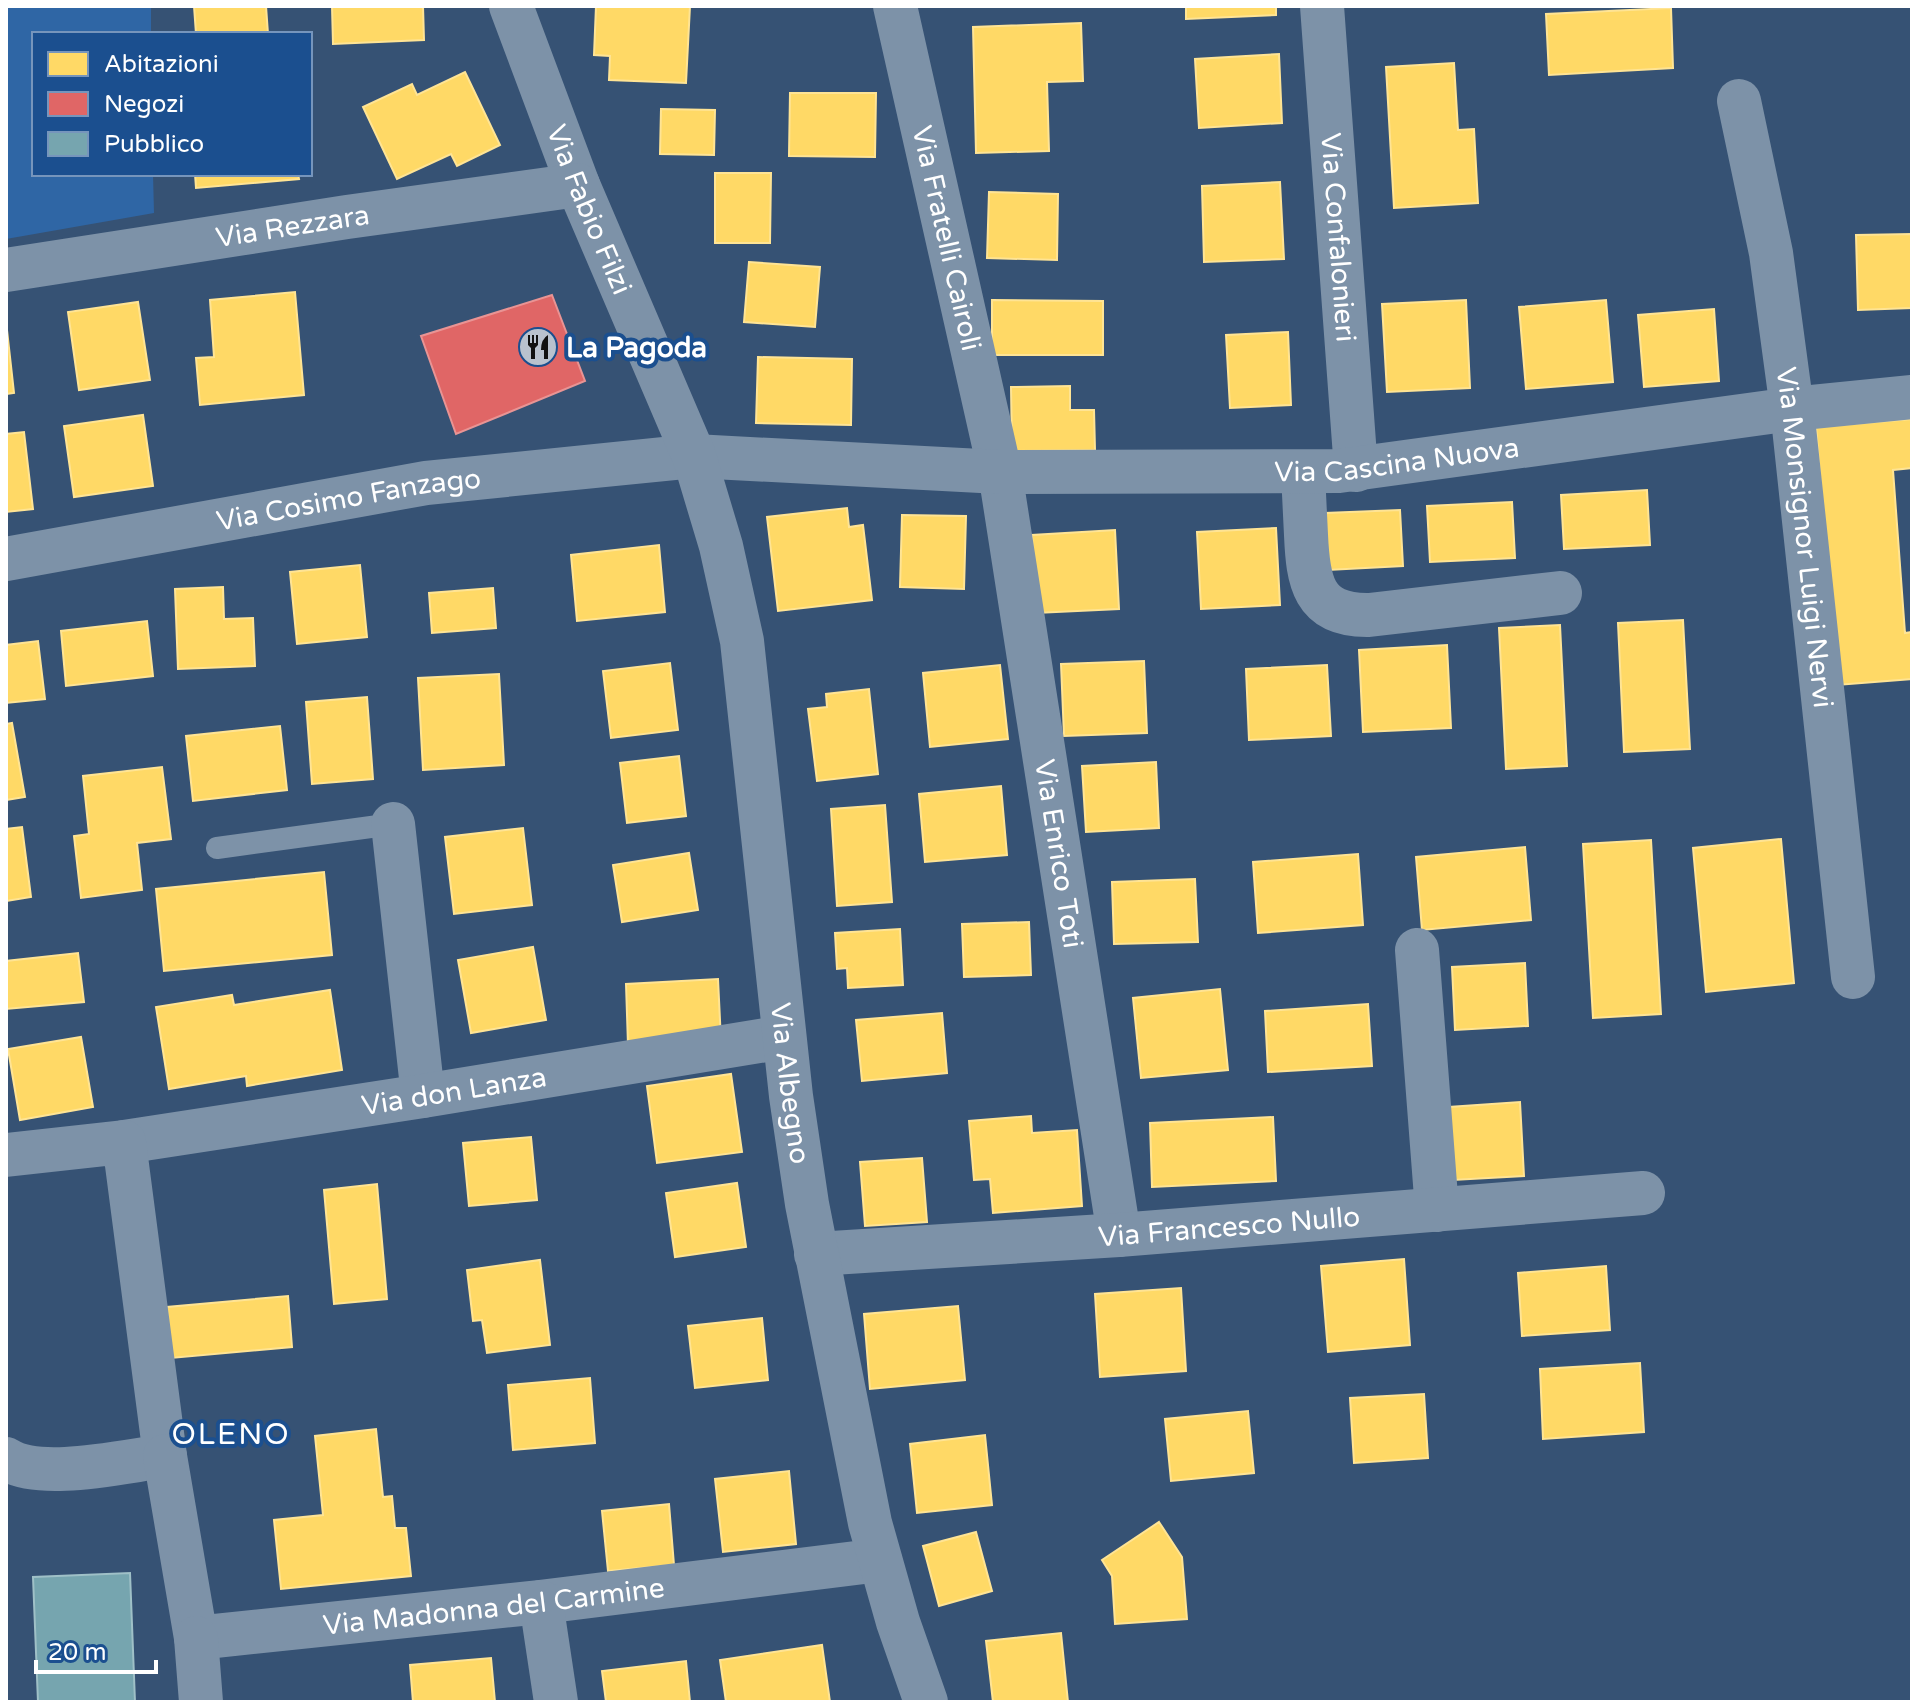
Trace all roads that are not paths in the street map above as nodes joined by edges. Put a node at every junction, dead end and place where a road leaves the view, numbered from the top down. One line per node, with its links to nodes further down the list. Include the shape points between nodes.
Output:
1 (511, 6): 5 (street, Via Fabio Filzi)
2 (895, 6): 11 (street, Via Fratelli Cairoli)
3 (1322, 6): 10 (street, Via Confalonieri)
4 (1739, 101): 8 (street, Via Monsignor Luigi Nervi, via 1771,253)
5 (578, 185): 6 (street, Via Rezzara); 9 (street, Via Fabio Filzi)
6 (6, 270)
7 (1912, 397): 8 (street, Via Cascina Nuova)
8 (1792, 409): 10 (street, Via Cascina Nuova); 18 (street, Via Monsignor Luigi Nervi)
9 (694, 456): 11 (street, Via Cosimo Fanzago); 13 (street, Via Cosimo Fanzago, via 426,483); 19 (street, Via Albegno, via 742,641)
10 (1356, 470): 12 (street, Via Cascina Nuova)
11 (1000, 472): 12 (street, Via Cascina Nuova); 25 (street, Via Enrico Toti)
12 (1303, 473): 14 (street, via 1309,578 1335,608 1369,615)
13 (6, 559)
14 (1560, 593)
15 (393, 824): 16 (lane); 20 (street)
16 (217, 848)
17 (1417, 950): 24 (street)
18 (1853, 977)
19 (784, 1037): 20 (street, Via don Lanza); 26 (street, Via Albegno)
20 (423, 1096): 21 (street, Via don Lanza)
21 (124, 1142): 22 (street, Via don Lanza); 27 (street)
22 (6, 1155)
23 (1643, 1193): 24 (street, Via Francesco Nullo)
24 (1437, 1210): 25 (street, Via Francesco Nullo)
25 (1119, 1235): 26 (street, Via Francesco Nullo)
26 (816, 1254): 29 (street, Via Albegno)
27 (165, 1456): 28 (street, via 44,1470); 31 (street)
28 (6, 1459)
29 (880, 1560): 30 (street, Via Madonna del Carmine); 34 (street, Via Albegno)
30 (541, 1602): 31 (street, Via Madonna del Carmine); 33 (street)
31 (196, 1638): 32 (street)
32 (201, 1702)
33 (556, 1702)
34 (926, 1702)

